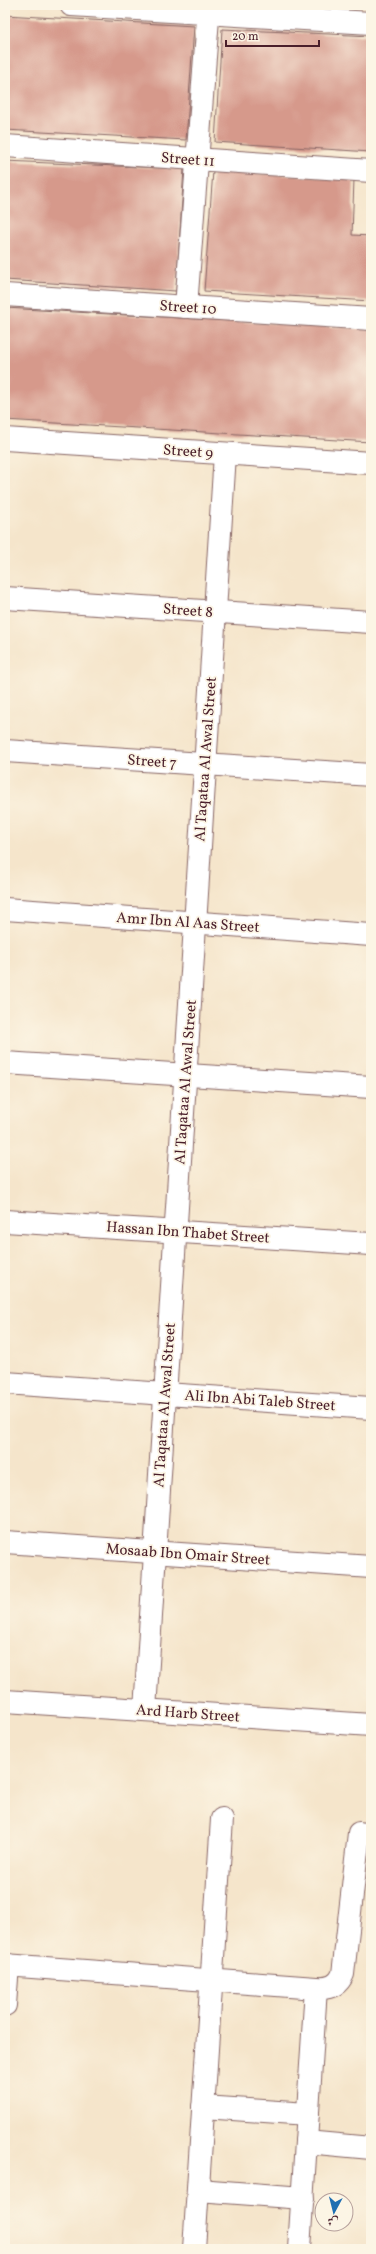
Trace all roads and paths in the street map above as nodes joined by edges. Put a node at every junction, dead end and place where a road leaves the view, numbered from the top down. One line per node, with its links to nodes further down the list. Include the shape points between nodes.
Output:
1 (71, 5): 2 (street)
2 (208, 9): 3 (street); 5 (street)
3 (371, 23)
4 (5, 146): 5 (street, Street 11)
5 (197, 159): 6 (street, Street 11); 8 (street)
6 (371, 171)
7 (5, 296): 8 (street, Street 10)
8 (186, 307): 9 (street, Street 10)
9 (371, 319)
10 (5, 440): 11 (street, Street 9)
11 (225, 454): 12 (street, Street 9); 14 (street, Al Taqataa Al Awal Street)
12 (371, 463)
13 (5, 598): 14 (street, Street 8)
14 (215, 612): 15 (street, Street 8); 17 (street, Al Taqataa Al Awal Street)
15 (371, 622)
16 (5, 751): 17 (street, Street 7)
17 (205, 764): 18 (street, Street 7); 20 (street, Al Taqataa Al Awal Street)
18 (371, 775)
19 (5, 909): 20 (street, Amr Ibn Al Aas Street)
20 (195, 922): 21 (street, Amr Ibn Al Aas Street); 23 (street, Al Taqataa Al Awal Street)
21 (371, 935)
22 (5, 1063): 23 (street)
23 (185, 1074): 24 (street); 26 (street, Al Taqataa Al Awal Street)
24 (371, 1086)
25 (5, 1221): 26 (street, Hassan Ibn Thabet Street)
26 (175, 1232): 27 (street, Hassan Ibn Thabet Street); 29 (street, Al Taqataa Al Awal Street)
27 (371, 1244)
28 (5, 1383): 29 (street, Ali Ibn Abi Taleb Street)
29 (165, 1394): 30 (street, Ali Ibn Abi Taleb Street); 32 (street, Al Taqataa Al Awal Street)
30 (371, 1408)
31 (5, 1542): 32 (street, Mosaab Ibn Omair Street)
32 (155, 1552): 33 (street, Mosaab Ibn Omair Street); 35 (street, Al Taqataa Al Awal Street)
33 (371, 1567)
34 (5, 1701): 35 (street, Ard Harb Street)
35 (145, 1710): 36 (street, Ard Harb Street)
36 (371, 1725)
37 (222, 1819): 40 (street)
38 (359, 1834): 41 (street, via 343,1974 336,1985 324,1989)
39 (7, 1965): 40 (street); 42 (street)
40 (212, 1980): 41 (street); 43 (street)
41 (316, 1988): 44 (street)
42 (5, 2005)
43 (203, 2107): 44 (street); 47 (street)
44 (308, 2114): 45 (street)
45 (306, 2142): 46 (street); 48 (street)
46 (371, 2148)
47 (198, 2190): 48 (street); 49 (street)
48 (303, 2198): 50 (street)
49 (194, 2249)
50 (299, 2249)

